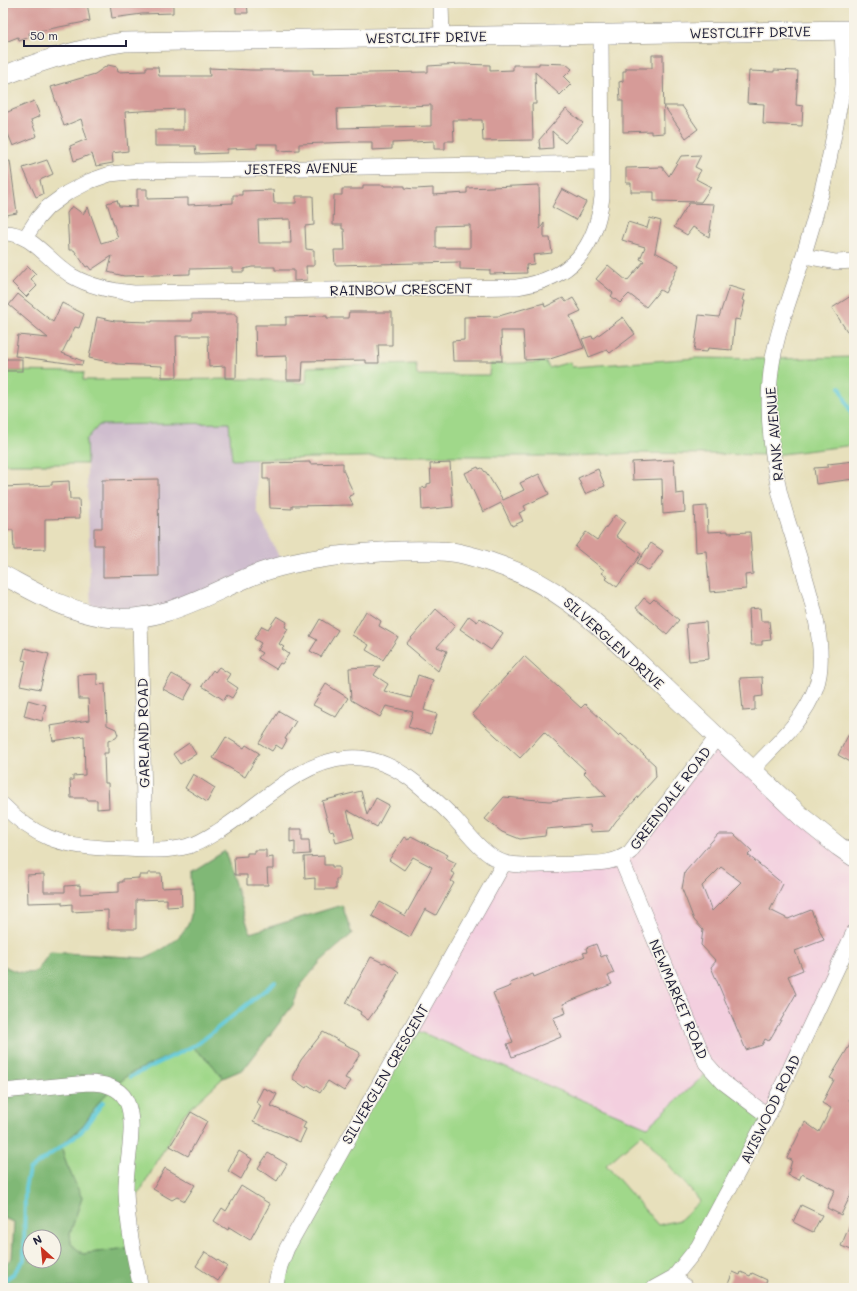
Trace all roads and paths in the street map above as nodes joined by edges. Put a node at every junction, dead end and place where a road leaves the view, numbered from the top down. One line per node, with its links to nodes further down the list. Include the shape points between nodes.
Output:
1 (441, 3): 4 (street)
2 (848, 30): 3 (street, WESTCLIFF DRIVE); 9 (street, RANK AVENUE, via 830,159)
3 (601, 35): 4 (street, WESTCLIFF DRIVE); 6 (street, RAINBOW CRESCENT)
4 (442, 37): 5 (street, WESTCLIFF DRIVE, via 124,42 93,46 60,55)
5 (3, 76)
6 (601, 163): 8 (street, JESTERS AVENUE, via 148,171 110,174 90,181 57,199 38,218); 8 (street, RAINBOW CRESCENT, via 602,197 599,220 588,246 576,262 552,277 517,287 134,293 112,291 71,276)
7 (3, 233): 8 (street, RAINBOW CRESCENT)
8 (25, 238)
9 (804, 256): 10 (street, via 836,262); 14 (street, RANK AVENUE, via 776,340 770,382 770,417 779,491 802,566 818,631 821,663 816,687 804,711 782,739)
10 (854, 261)
11 (3, 575): 12 (street, SILVERGLEN DRIVE, via 53,601 83,612 106,617)
12 (140, 617): 13 (street, SILVERGLEN DRIVE, via 173,610 249,577 290,565 389,552 440,550 465,555 494,563 541,584 575,605); 16 (street, GARLAND ROAD)
13 (717, 737): 14 (street, SILVERGLEN DRIVE); 18 (street, GREENDALE ROAD, via 644,835)
14 (752, 770): 17 (street, SILVERGLEN DRIVE, via 804,818)
15 (3, 805): 16 (street, GREENDALE ROAD, via 16,819 38,834 59,842 78,846)
16 (145, 849): 19 (street, GREENDALE ROAD, via 174,849 201,841 310,768 349,758 367,758 387,765 412,780 453,817 490,856)
17 (854, 857)
18 (621, 859): 19 (street, GREENDALE ROAD, via 596,863); 22 (street, NEWMARKET ROAD, via 706,1063 723,1082)
19 (504, 863): 25 (street, SILVERGLEN CRESCENT, via 287,1248)
20 (854, 932): 22 (street, AVISWOOD ROAD)
21 (3, 1091): 24 (street, via 101,1083 119,1092 125,1099 130,1111 131,1130 126,1176 127,1213)
22 (768, 1116): 23 (street, AVISWOOD ROAD, via 698,1247)
23 (674, 1277): 26 (street); 27 (street)
24 (141, 1288)
25 (274, 1288)
26 (654, 1288)
27 (687, 1288)

